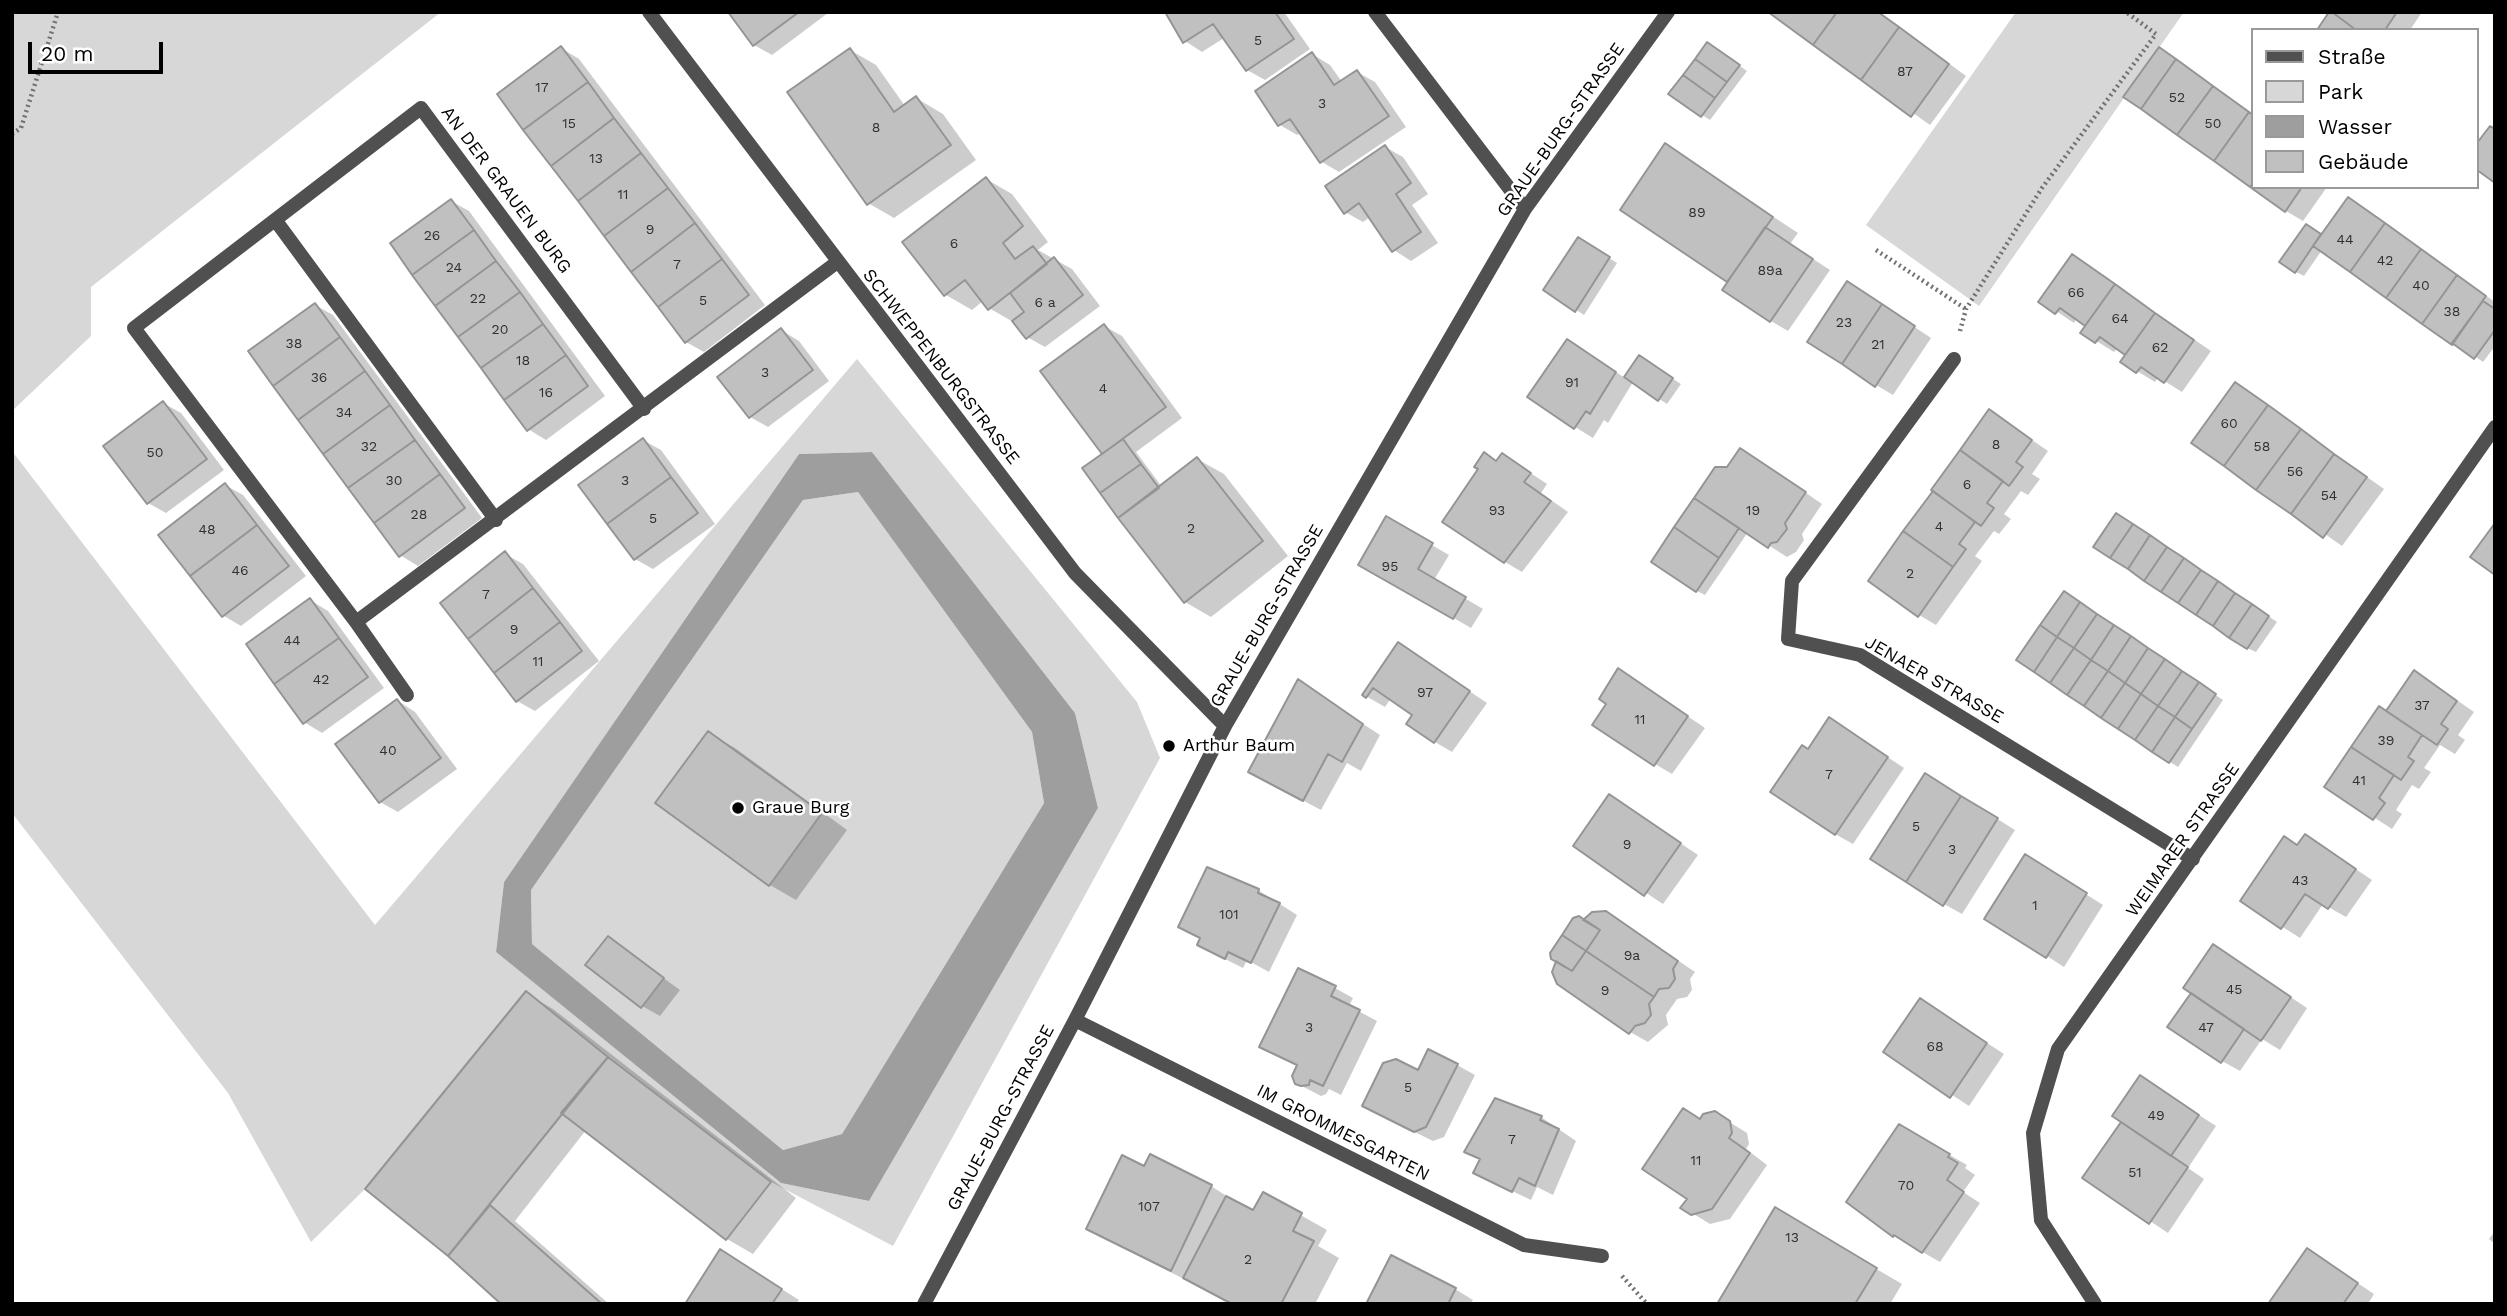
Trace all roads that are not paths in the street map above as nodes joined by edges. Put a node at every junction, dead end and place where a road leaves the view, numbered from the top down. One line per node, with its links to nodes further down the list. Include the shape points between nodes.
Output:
1 (649, 12): 6 (street, SCHWEPPENBURGSTRASSE)
2 (1375, 12): 4 (street)
3 (1668, 12): 4 (street, GRAUE-BURG-STRASSE)
4 (1525, 209): 13 (street, GRAUE-BURG-STRASSE)
5 (275, 221): 8 (street, AN DER GRAUEN BURG, via 421,108); 10 (street); 11 (street, AN DER GRAUEN BURG, via 134,328)
6 (836, 263): 8 (street); 13 (street, SCHWEPPENBURGSTRASSE, via 1074,573)
7 (1954, 359): 14 (street, JENAER STRASSE, via 1792,581 1788,639 1860,655)
8 (644, 409): 10 (street)
9 (2495, 427): 14 (street, WEIMARER STRASSE)
10 (496, 520): 11 (street)
11 (356, 622): 12 (street, AN DER GRAUEN BURG)
12 (407, 695)
13 (1225, 726): 15 (street, GRAUE-BURG-STRASSE)
14 (2193, 859): 18 (street, WEIMARER STRASSE, via 2058,1049 2033,1133 2041,1220)
15 (1075, 1020): 16 (street, IM GROMMESGARTEN, via 1524,1245); 17 (street, GRAUE-BURG-STRASSE)
16 (1602, 1256)
17 (924, 1304)
18 (2095, 1304)

